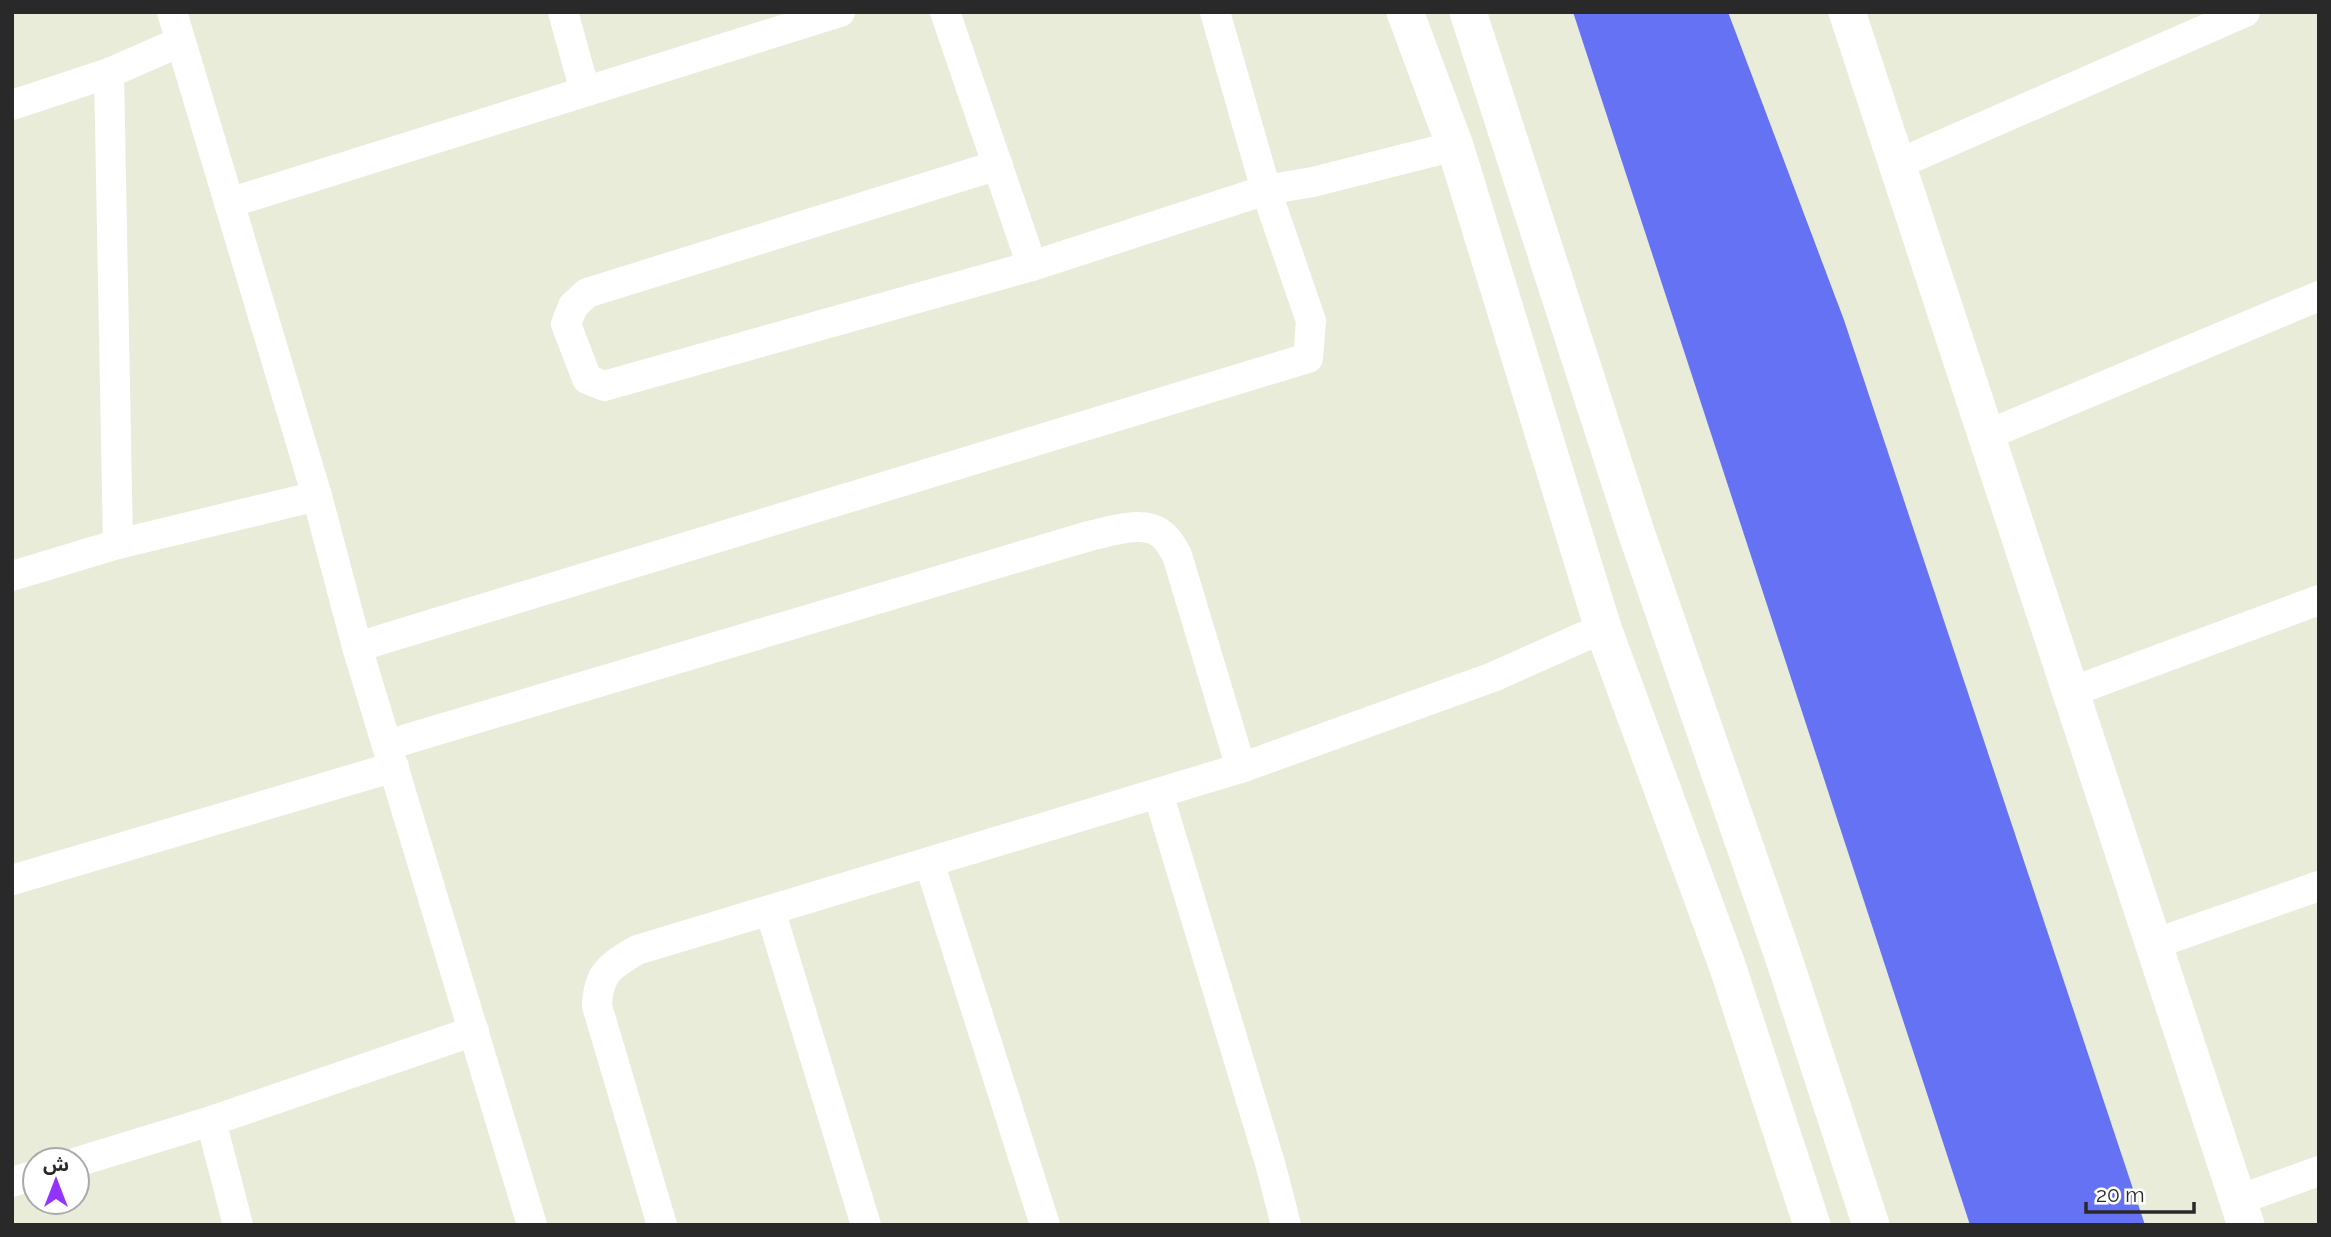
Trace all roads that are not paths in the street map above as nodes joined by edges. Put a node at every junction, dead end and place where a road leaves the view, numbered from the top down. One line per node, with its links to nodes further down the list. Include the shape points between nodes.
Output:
1 (172, 12): 10 (street)
2 (562, 12): 12 (street)
3 (840, 12): 12 (street)
4 (946, 12): 16 (street)
5 (1215, 12): 17 (street)
6 (1405, 12): 14 (street)
7 (1468, 12): 49 (street, via 1635,528)
8 (1847, 12): 15 (street)
9 (2245, 12): 15 (street)
10 (180, 42): 11 (street); 18 (street)
11 (109, 73): 13 (street); 23 (street)
12 (585, 91): 18 (street)
13 (12, 105)
14 (1455, 146): 17 (street); 26 (street)
15 (1898, 164): 21 (street)
16 (998, 165): 19 (street); 19 (street, via 587,293 573,306 566,324 587,379 604,386)
17 (1266, 190): 19 (street); 27 (street, via 1311,321 1308,358)
18 (229, 203): 22 (street)
19 (1032, 266)
20 (2319, 296): 21 (street)
21 (1987, 435): 28 (street)
22 (317, 496): 23 (street); 27 (street)
23 (118, 544): 24 (street)
24 (12, 576)
25 (2319, 600): 28 (street)
26 (1603, 628): 30 (street, via 1493,677); 48 (street, via 1727,965)
27 (357, 647): 29 (street)
28 (2071, 692): 36 (street)
29 (391, 756): 30 (street, via 1089,536 1143,527 1158,530 1177,555); 33 (street); 37 (street)
30 (1241, 768): 31 (street)
31 (1158, 793): 32 (street); 47 (street)
32 (929, 862): 35 (street); 46 (street)
33 (12, 880)
34 (2319, 886): 36 (street)
35 (770, 910): 44 (street, via 637,950 600,979 597,1006); 45 (street)
36 (2154, 944): 41 (street)
37 (474, 1031): 38 (street); 43 (street)
38 (211, 1121): 39 (street); 42 (street)
39 (91, 1158)
40 (2319, 1171): 41 (street)
41 (2242, 1213)
42 (238, 1225)
43 (532, 1225)
44 (662, 1225)
45 (866, 1225)
46 (1045, 1225)
47 (1286, 1225)
48 (1812, 1225)
49 (1871, 1225)

